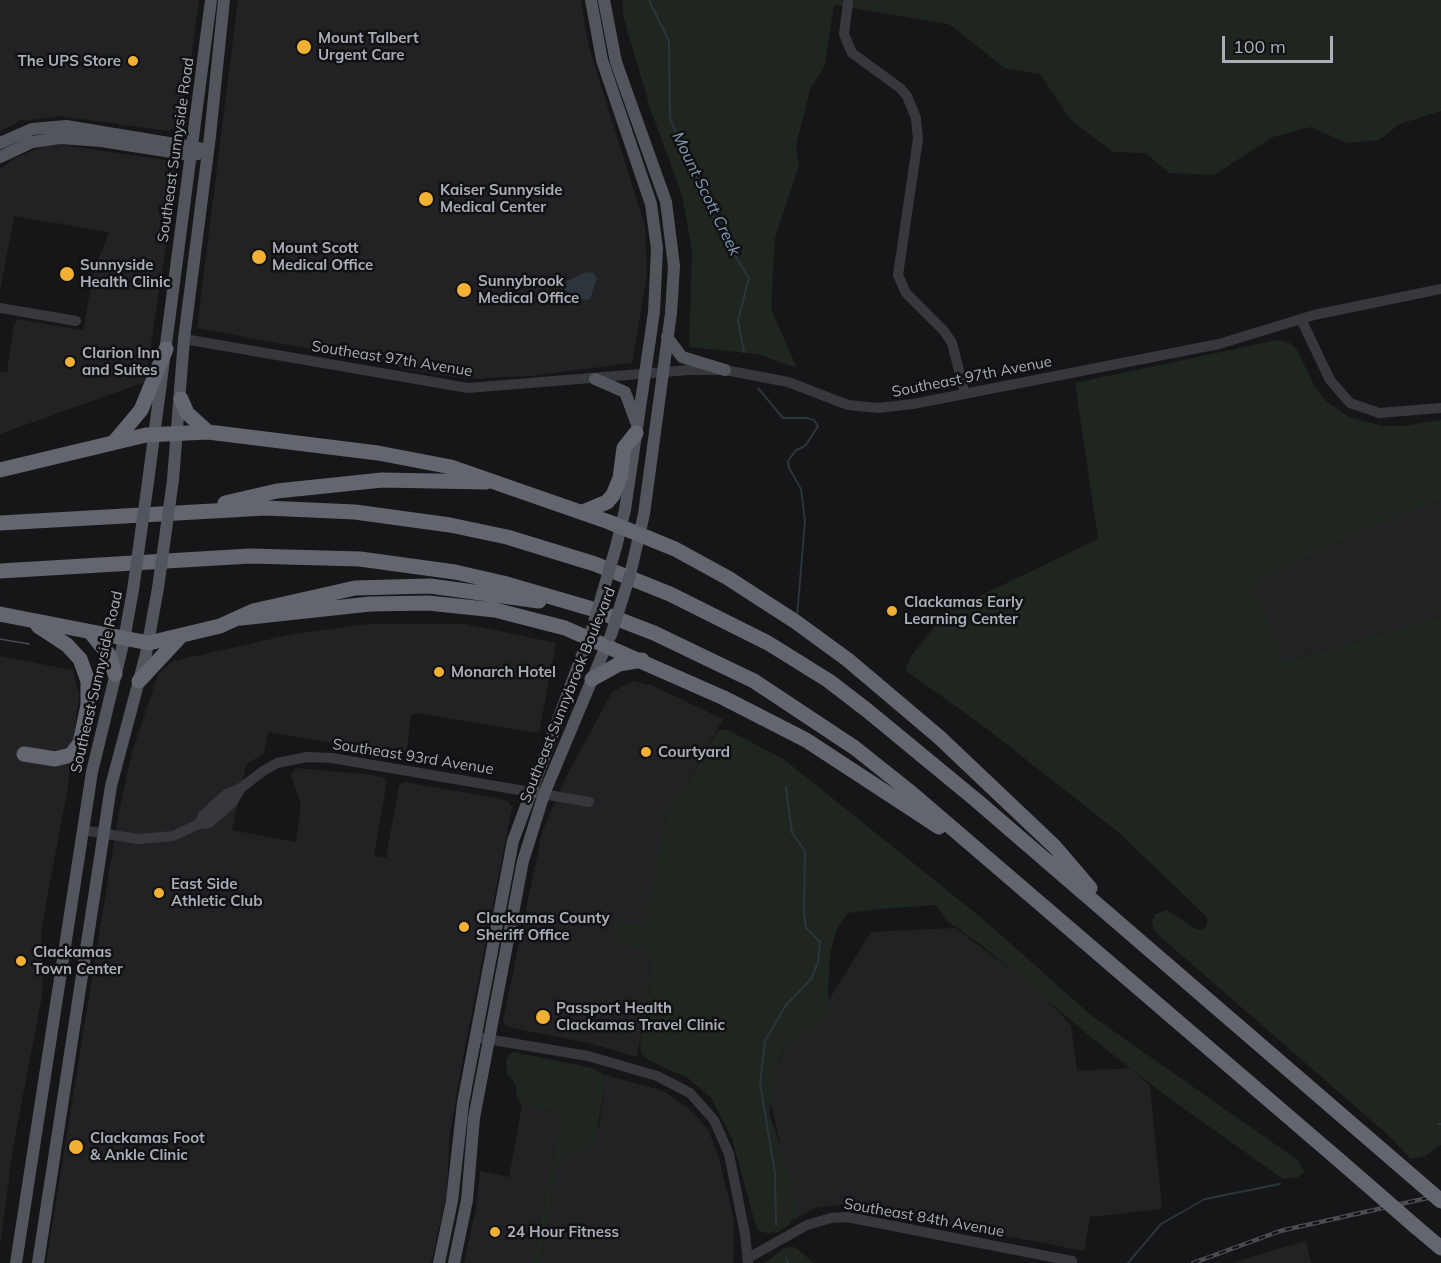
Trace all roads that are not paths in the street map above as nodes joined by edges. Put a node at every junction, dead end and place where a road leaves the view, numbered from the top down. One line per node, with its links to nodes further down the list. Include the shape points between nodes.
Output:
1 (211, 0): 9 (main road, Southeast Sunnyside Road)
2 (224, 0): 10 (main road, Southeast Sunnyside Road)
3 (591, 0): 6 (main road, Southeast Sunnybrook Boulevard, via 596,37)
4 (604, 0): 8 (main road, Southeast Sunnybrook Boulevard, via 612,49)
5 (848, 3): 23 (street, via 844,34 852,53 900,88 916,118 918,139 898,275 906,293 952,343)
6 (609, 82): 8 (main road, via 617,84 635,136); 21 (main road, Southeast Sunnybrook Boulevard, via 647,192 656,232 657,288)
7 (0, 143): 9 (main road, via 32,129 58,126)
8 (646, 147): 16 (main road, Southeast Sunnybrook Boulevard, via 666,202 673,242 674,286)
9 (191, 150): 10 (main road); 11 (main road, via 60,138 32,142); 18 (main road, Southeast Sunnyside Road)
10 (208, 152): 17 (main road, Southeast Sunnyside Road)
11 (0, 157)
12 (1441, 289): 14 (street, Southeast 97th Avenue)
13 (0, 308): 15 (street)
14 (1301, 319): 23 (street, Southeast 97th Avenue, via 1219,344); 25 (street, via 1330,380 1350,403 1379,413)
15 (76, 321)
16 (667, 336): 19 (main road, via 682,357); 20 (main road, Southeast Sunnybrook Boulevard)
17 (184, 339): 22 (street, Southeast 97th Avenue, via 468,388); 24 (main road, Southeast Sunnyside Road)
18 (166, 349): 29 (main road, Southeast Sunnyside Road); 30 (highway, via 141,410)
19 (725, 370): 20 (street, Southeast 97th Avenue); 23 (street, Southeast 97th Avenue, via 793,384 863,408)
20 (662, 373): 21 (street, Southeast 97th Avenue); 37 (main road, Southeast Sunnybrook Boulevard)
21 (645, 375): 22 (street, Southeast 97th Avenue); 26 (main road, Southeast Sunnybrook Boulevard)
22 (595, 379): 26 (main road, via 625,392)
23 (965, 394)
24 (181, 399): 27 (highway, via 187,413); 28 (main road, Southeast Sunnyside Road)
25 (1441, 408)
26 (637, 429): 34 (highway, via 624,448 614,495); 36 (main road, Southeast Sunnybrook Boulevard)
27 (208, 432): 28 (highway); 32 (highway, via 378,453 474,473)
28 (178, 433): 29 (highway); 48 (main road, Southeast Sunnyside Road, bridge)
29 (155, 434): 30 (highway); 47 (main road, Southeast Sunnyside Road, bridge)
30 (115, 441): 31 (highway)
31 (0, 470)
32 (492, 482): 33 (highway, via 405,479 330,484 277,491); 34 (highway)
33 (190, 511): 35 (highway); 62 (highway, via 301,509 450,525 549,549 670,594 768,643 829,681 905,740)
34 (583, 512): 36 (highway)
35 (0, 523)
36 (621, 526): 37 (highway); 43 (main road, Southeast Sunnybrook Boulevard, bridge)
37 (639, 533): 46 (main road, Southeast Sunnybrook Boulevard, bridge); 62 (highway, via 728,578 848,660 939,737 1055,847)
38 (0, 571): 39 (highway, via 250,556 351,558 454,572)
39 (590, 608): 41 (highway, via 430,586 384,586 310,596 253,611); 59 (highway, via 707,657 800,710 900,784)
40 (0, 614): 42 (highway)
41 (241, 618): 43 (highway, via 370,604 428,603 495,610); 45 (highway)
42 (30, 621): 44 (highway); 53 (highway, via 77,655 86,673 89,692 83,734 76,751 63,759)
43 (590, 632): 46 (highway); 54 (main road, Southeast Sunnybrook Boulevard)
44 (91, 633): 47 (highway); 50 (highway, via 109,656)
45 (182, 636): 48 (highway); 52 (highway)
46 (609, 639): 49 (highway); 51 (main road, Southeast Sunnybrook Boulevard)
47 (124, 640): 48 (highway); 50 (main road, Southeast Sunnyside Road)
48 (148, 643): 52 (main road, Southeast Sunnyside Road)
49 (642, 660): 51 (highway, via 619,664); 59 (highway, via 806,740)
50 (116, 674): 57 (main road, Southeast Sunnyside Road)
51 (592, 679): 55 (main road, Southeast Sunnybrook Boulevard)
52 (140, 681): 58 (main road, Southeast Sunnyside Road, via 123,737)
53 (24, 753)
54 (529, 791): 55 (street, Southeast 93rd Avenue); 58 (street, Southeast 93rd Avenue, via 314,757 277,764 256,775 227,794 203,815 199,824 181,833 138,839); 60 (main road, Southeast Sunnybrook Boulevard)
55 (544, 794): 56 (street, Southeast 93rd Avenue); 61 (main road, Southeast Sunnybrook Boulevard, via 528,841)
56 (589, 801)
57 (82, 830): 58 (street, Southeast 93rd Avenue); 69 (main road, Southeast Sunnyside Road)
58 (103, 834): 70 (main road, Southeast Sunnyside Road)
59 (996, 866): 66 (highway, bridge)
60 (504, 882): 61 (main road, via 507,908); 63 (main road, Southeast Sunnybrook Boulevard)
61 (513, 915): 64 (main road, Southeast Sunnybrook Boulevard)
62 (1123, 926): 65 (highway, bridge)
63 (475, 1038): 64 (street); 71 (main road, Southeast Sunnybrook Boulevard, via 458,1133 453,1201)
64 (489, 1039): 67 (street, via 629,1066 690,1093 714,1120 729,1154); 72 (main road, Southeast Sunnybrook Boulevard, via 473,1125 465,1215)
65 (1441, 1201)
66 (1441, 1248)
67 (748, 1260): 68 (street, Southeast 84th Avenue, via 807,1225 847,1217)
68 (1072, 1261)
69 (16, 1263)
70 (38, 1263)
71 (439, 1263)
72 (454, 1263)

